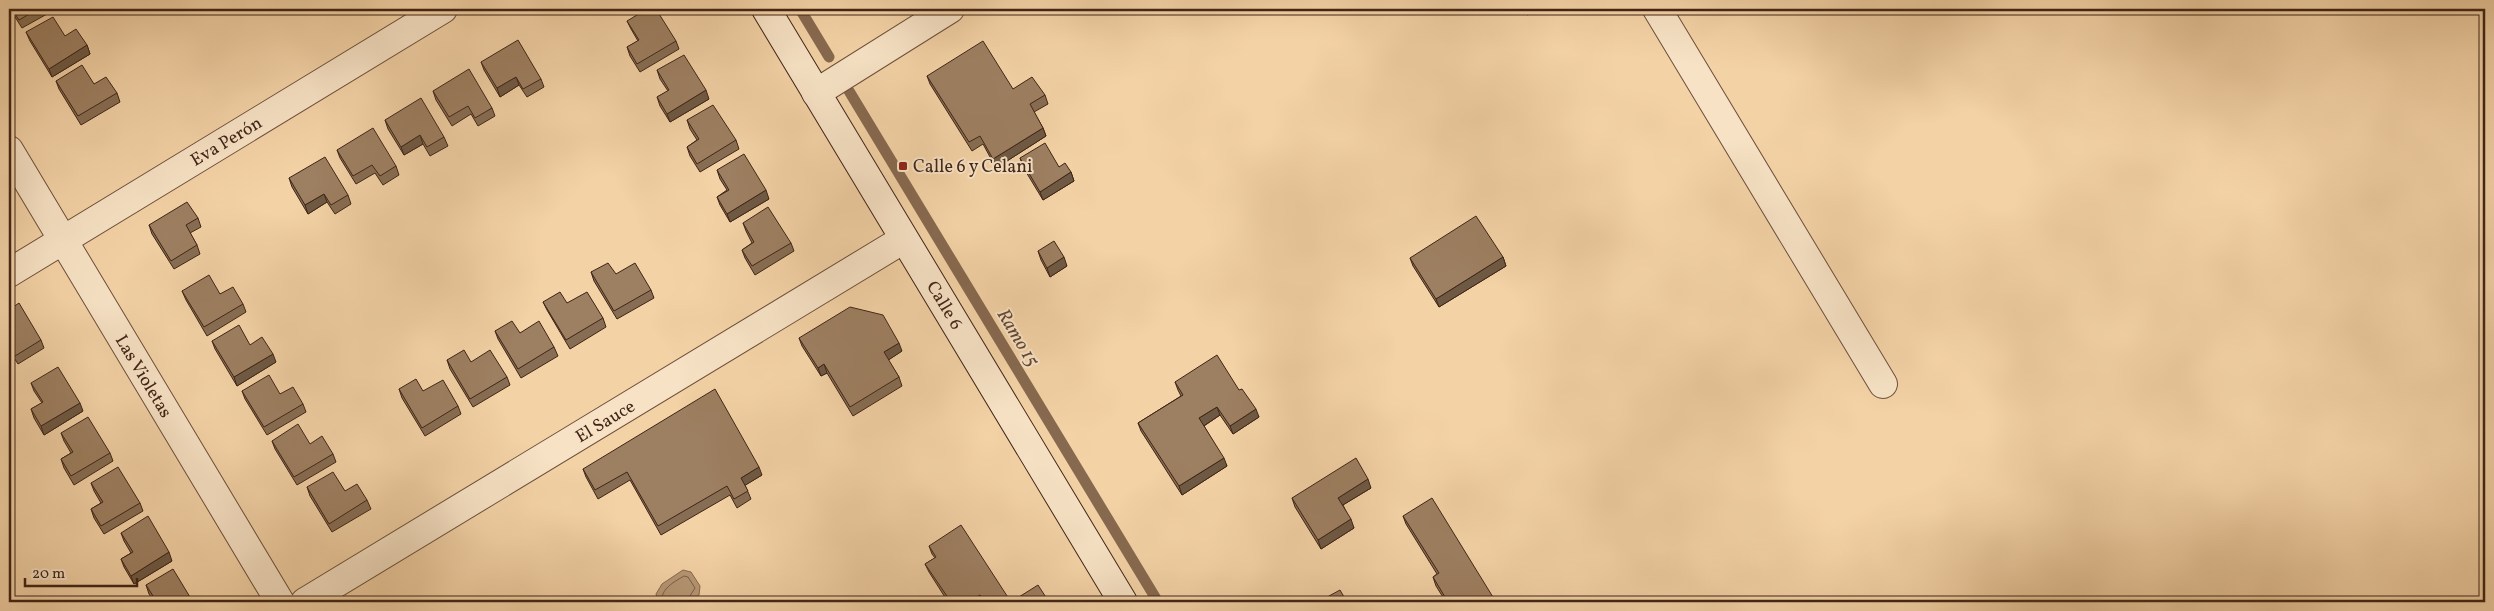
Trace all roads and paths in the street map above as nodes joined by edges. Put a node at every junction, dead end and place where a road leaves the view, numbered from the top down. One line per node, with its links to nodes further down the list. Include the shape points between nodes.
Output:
1 (443, 9): 5 (street, Eva Perón)
2 (766, 9): 6 (street, Calle 6)
3 (950, 9): 6 (street)
4 (1657, 9): 11 (street)
5 (413, 16): 9 (street, Eva Perón)
6 (816, 93): 8 (street, Calle 6)
7 (9, 150): 9 (street, Las Violetas)
8 (904, 239): 13 (street, El Sauce); 14 (street, Calle 6)
9 (63, 240): 10 (street, Eva Perón); 12 (street, Las Violetas)
10 (9, 273)
11 (1883, 384)
12 (280, 602)
13 (305, 602)
14 (1124, 602)

